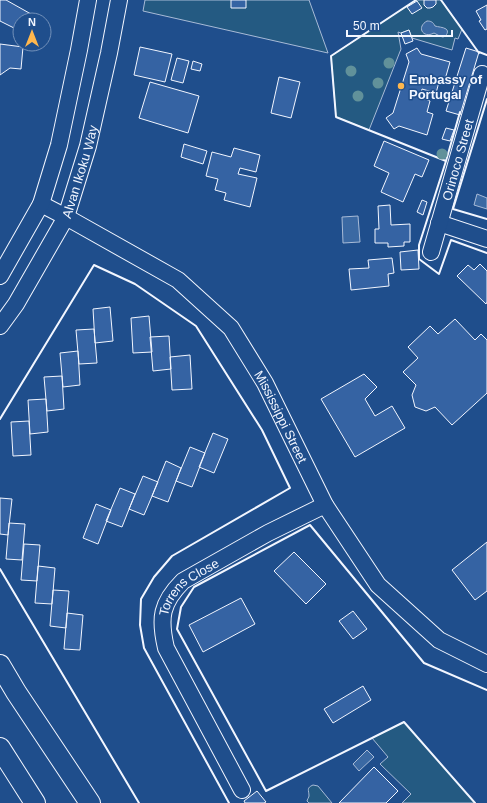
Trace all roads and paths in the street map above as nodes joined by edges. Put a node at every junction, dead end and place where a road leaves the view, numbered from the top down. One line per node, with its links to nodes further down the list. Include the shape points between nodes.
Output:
1 (88, 0): 4 (street, Alvan Ikoku Way, via 59,145)
2 (119, 0): 5 (street, Alvan Ikoku Way, via 88,146)
3 (482, 74): 6 (street, Orinoco Street)
4 (41, 204): 5 (street, Mississippi Street); 9 (street, Alvan Ikoku Way)
5 (66, 217): 10 (street, Alvan Ikoku Way, via 16,304); 11 (street, Mississippi Street, via 178,280 230,328 265,383)
6 (439, 223): 7 (street); 8 (street, Orinoco Street)
7 (487, 239)
8 (431, 252)
9 (0, 276)
10 (0, 326)
11 (325, 505): 12 (street, Mississippi Street, via 378,585 440,640); 15 (street, Torrens Close, via 268,533 183,581 173,591 166,604 162,621 166,648)
12 (487, 664)
13 (0, 665): 17 (main road)
14 (0, 748): 16 (main road)
15 (242, 790)
16 (35, 803)
17 (90, 803)

